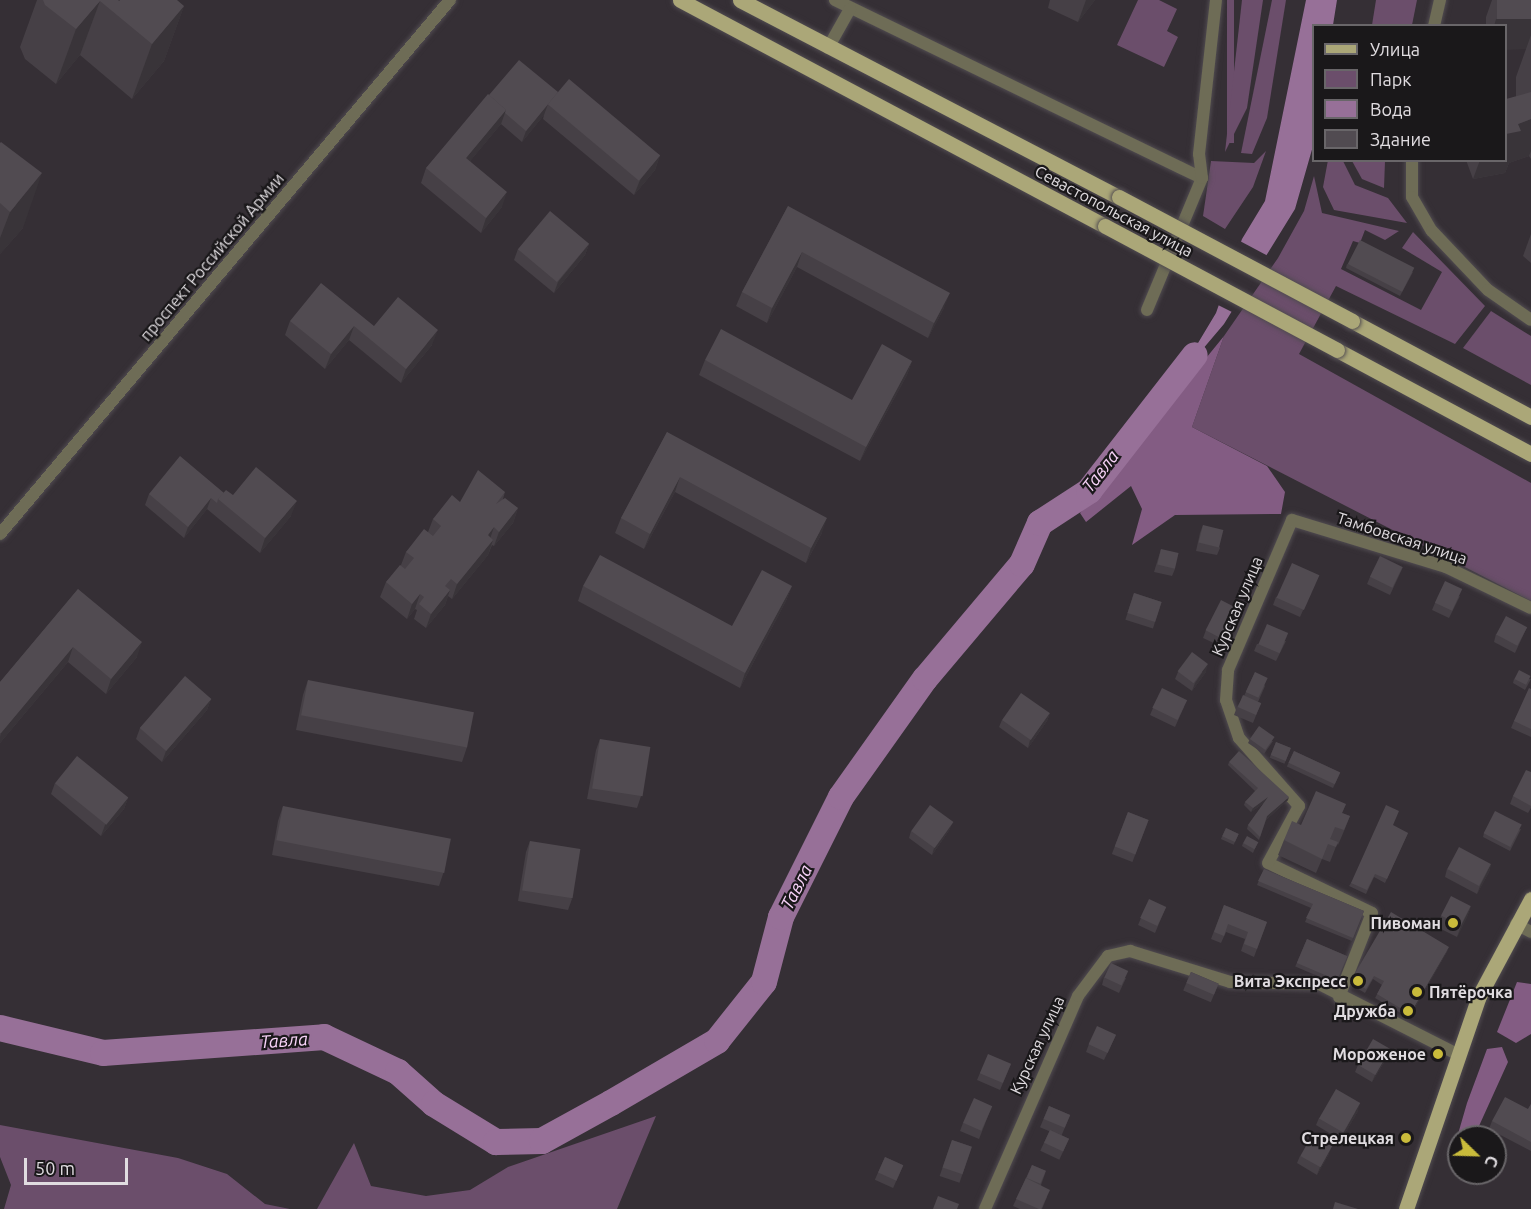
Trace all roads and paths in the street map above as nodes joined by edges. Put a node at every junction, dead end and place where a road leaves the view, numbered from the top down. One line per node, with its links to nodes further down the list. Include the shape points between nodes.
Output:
1 (450, 0): 17 (street, проспект Российской Армии)
2 (680, 0): 15 (main road, Севастопольская улица, bridge)
3 (740, 0): 9 (main road, Севастопольская улица)
4 (835, 0): 7 (street)
5 (1216, 0): 11 (street, via 1199,154)
6 (1440, 0): 8 (street)
7 (850, 9): 9 (street); 11 (street)
8 (1434, 24)
9 (828, 48): 14 (main road, Севастопольская улица, bridge, via 1119,197)
10 (1412, 162): 13 (street, via 1412,197 1432,231 1488,290)
11 (1202, 178): 12 (street)
12 (1147, 310)
13 (1531, 320)
14 (1531, 417)
15 (1531, 454)
16 (1292, 520): 18 (street, Тамбовская улица, via 1446,567); 22 (street, Курская улица, via 1227,670 1226,700 1239,738 1299,806 1268,863 1372,913)
17 (0, 534)
18 (1531, 608)
19 (1531, 899): 20 (main road)
20 (1516, 924): 21 (street); 23 (main road)
21 (1531, 932)
22 (1339, 997): 23 (street, Курская улица); 24 (street, Курская улица, via 1319,984 1230,982 1130,951 1108,956 1078,996)
23 (1457, 1054): 25 (main road)
24 (985, 1209)
25 (1406, 1209)

